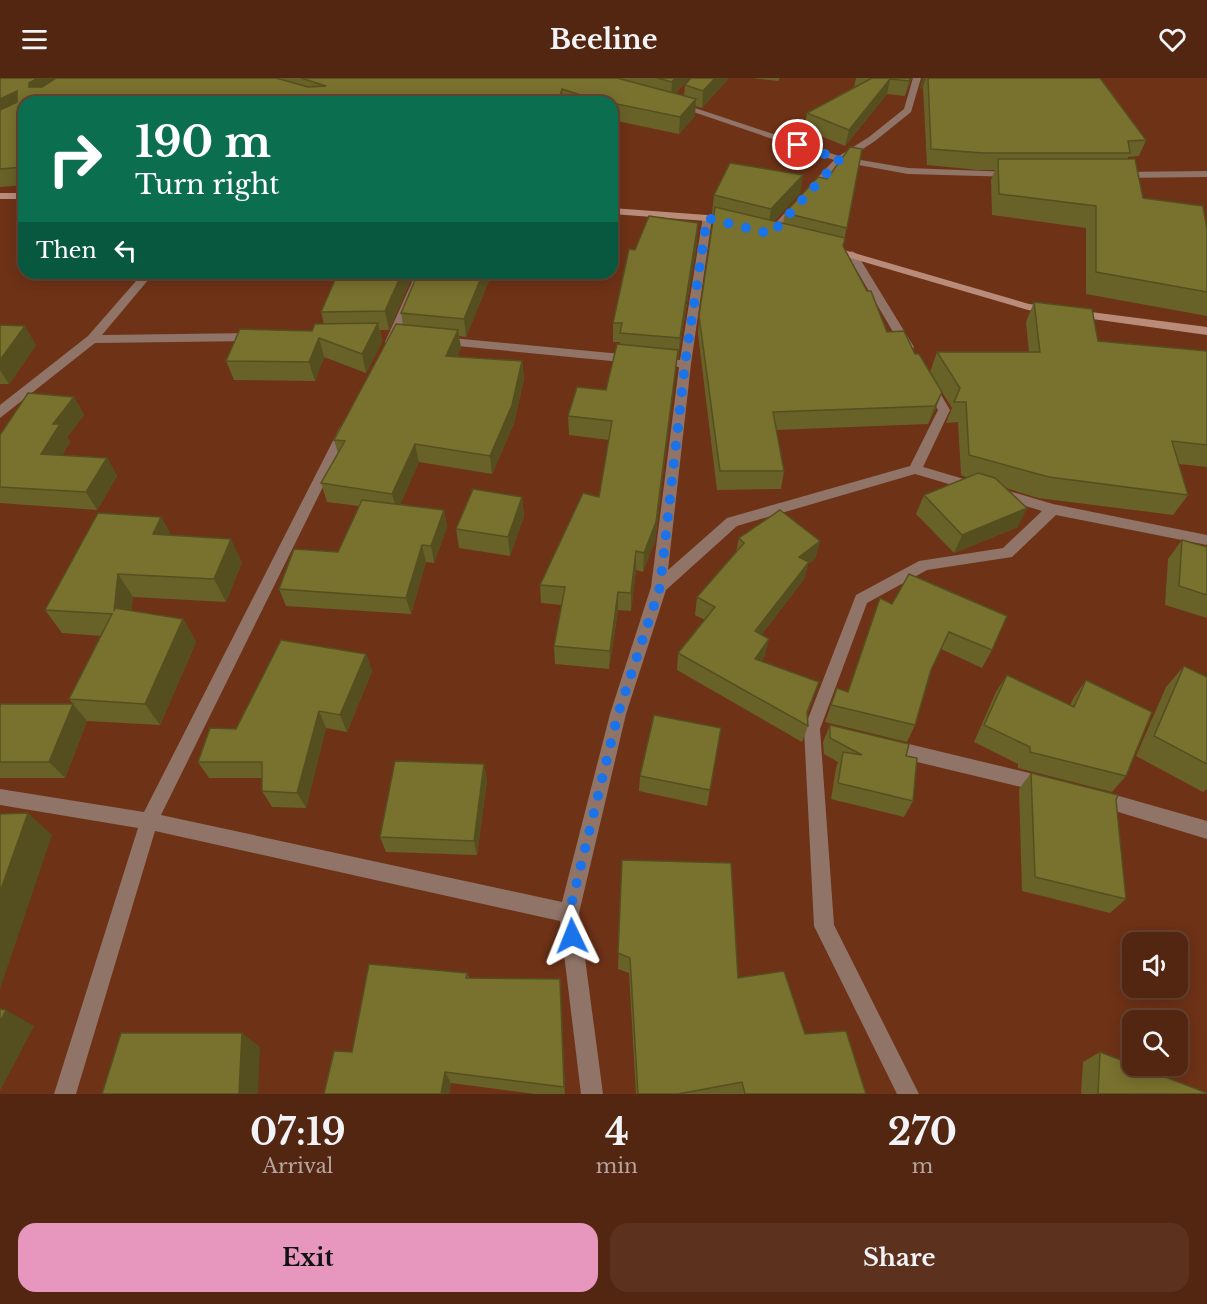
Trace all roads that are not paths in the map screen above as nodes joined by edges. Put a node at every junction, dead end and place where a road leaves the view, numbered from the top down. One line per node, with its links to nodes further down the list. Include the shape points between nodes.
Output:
1 (917, 78): 5 (street, via 908,110)
2 (682, 95): 4 (street)
3 (663, 101): 4 (street)
4 (674, 104): 5 (street)
5 (840, 159): 7 (street, via 908,171); 14 (street)
6 (1207, 174): 8 (street)
7 (1024, 175)
8 (1104, 175)
9 (0, 196): 10 (street)
10 (18, 196)
11 (618, 211): 12 (street)
12 (707, 218): 13 (street); 24 (street)
13 (739, 226)
14 (771, 234)
15 (818, 246): 16 (street)
16 (852, 254): 19 (street, via 1028,307); 27 (street, via 944,410)
17 (144, 279): 21 (street)
18 (418, 279): 23 (street)
19 (1207, 331)
20 (267, 337): 21 (street)
21 (92, 339): 25 (street)
22 (429, 340): 24 (street)
23 (383, 357)
24 (685, 364): 30 (street)
25 (1, 410)
26 (350, 421): 35 (street)
27 (915, 469): 28 (street); 30 (street, via 732,522)
28 (1053, 509): 29 (street); 31 (street, via 1007,553 924,565 861,599)
29 (1207, 540)
30 (660, 587): 37 (street, via 618,714)
31 (812, 729): 32 (street); 40 (street, via 824,926)
32 (836, 735)
33 (870, 743): 36 (street, via 1074,791)
34 (0, 797): 35 (street)
35 (149, 821): 37 (street); 38 (street)
36 (1207, 830)
37 (569, 914): 39 (street)
38 (65, 1094)
39 (591, 1094)
40 (908, 1094)

